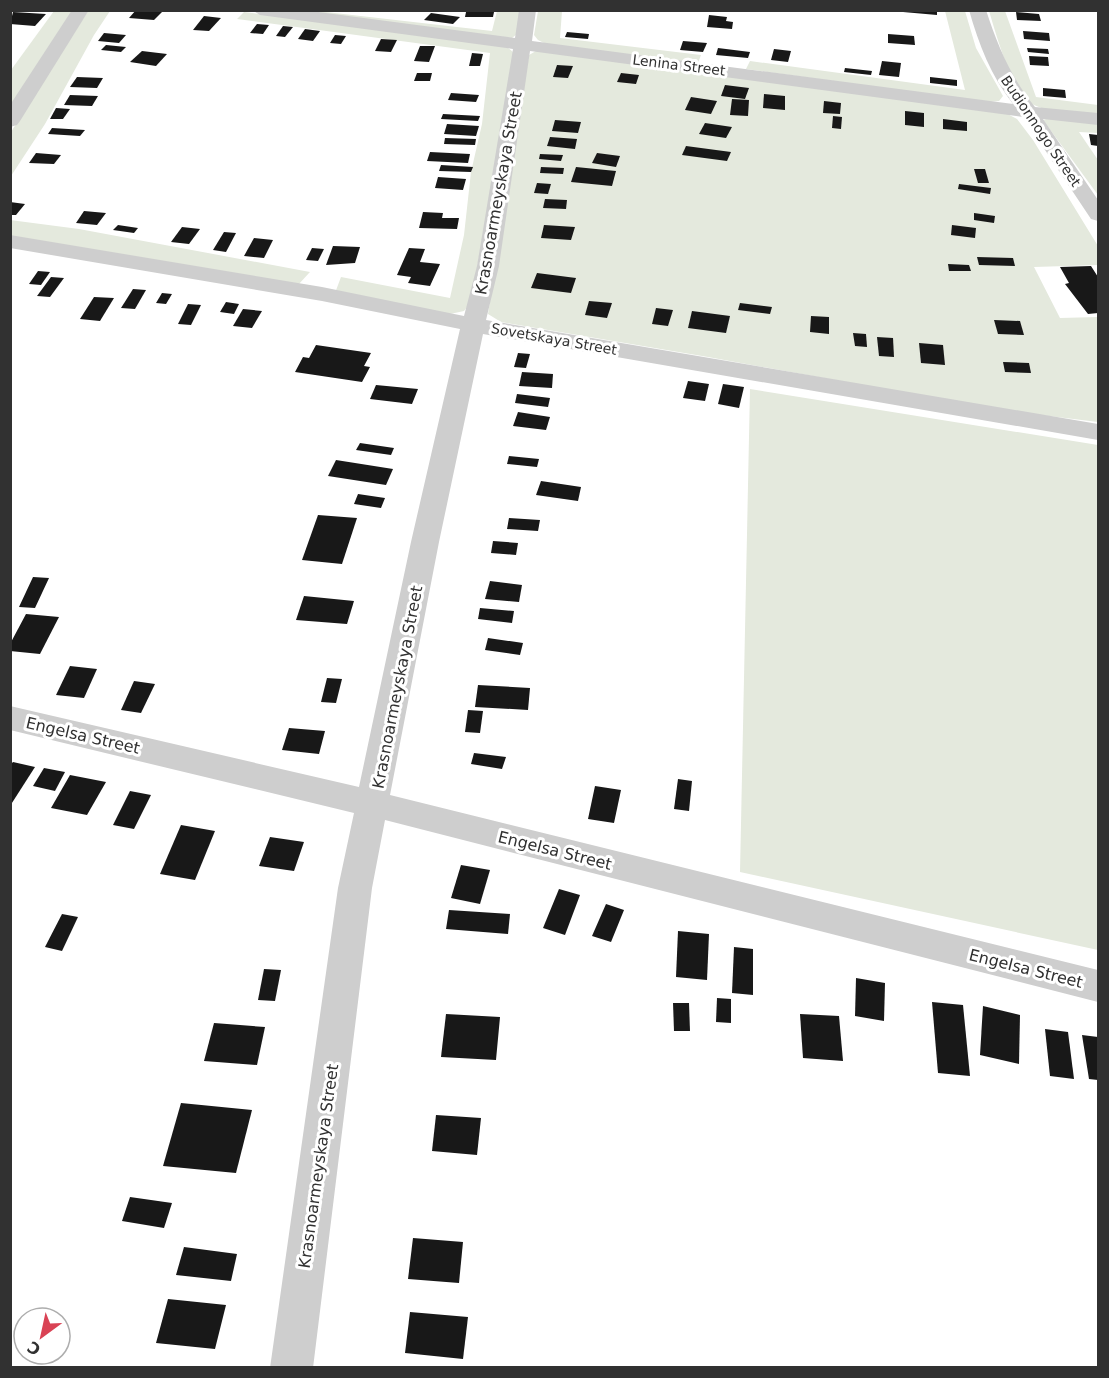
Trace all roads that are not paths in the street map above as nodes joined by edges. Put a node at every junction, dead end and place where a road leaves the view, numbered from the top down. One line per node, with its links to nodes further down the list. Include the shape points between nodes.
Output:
1 (81, 10): 8 (street)
2 (260, 10): 5 (street, Lenina Street)
3 (528, 10): 5 (street, Krasnoarmeyskaya Street)
4 (977, 10): 6 (street, Budionnogo Street, via 1007,84)
5 (523, 45): 6 (street, Lenina Street); 11 (street, Krasnoarmeyskaya Street, via 488,266)
6 (1029, 112): 7 (street, Lenina Street); 9 (street, Budionnogo Street)
7 (1098, 119)
8 (10, 121)
9 (1098, 215)
10 (10, 241): 11 (street, Sovetskaya Street, via 322,294)
11 (473, 325): 12 (street, Sovetskaya Street); 14 (street, Krasnoarmeyskaya Street, via 425,542)
12 (1098, 432)
13 (10, 718): 14 (street, Engelsa Street)
14 (374, 804): 15 (street, Engelsa Street); 16 (street, Krasnoarmeyskaya Street, via 355,888)
15 (1098, 986)
16 (291, 1368)

